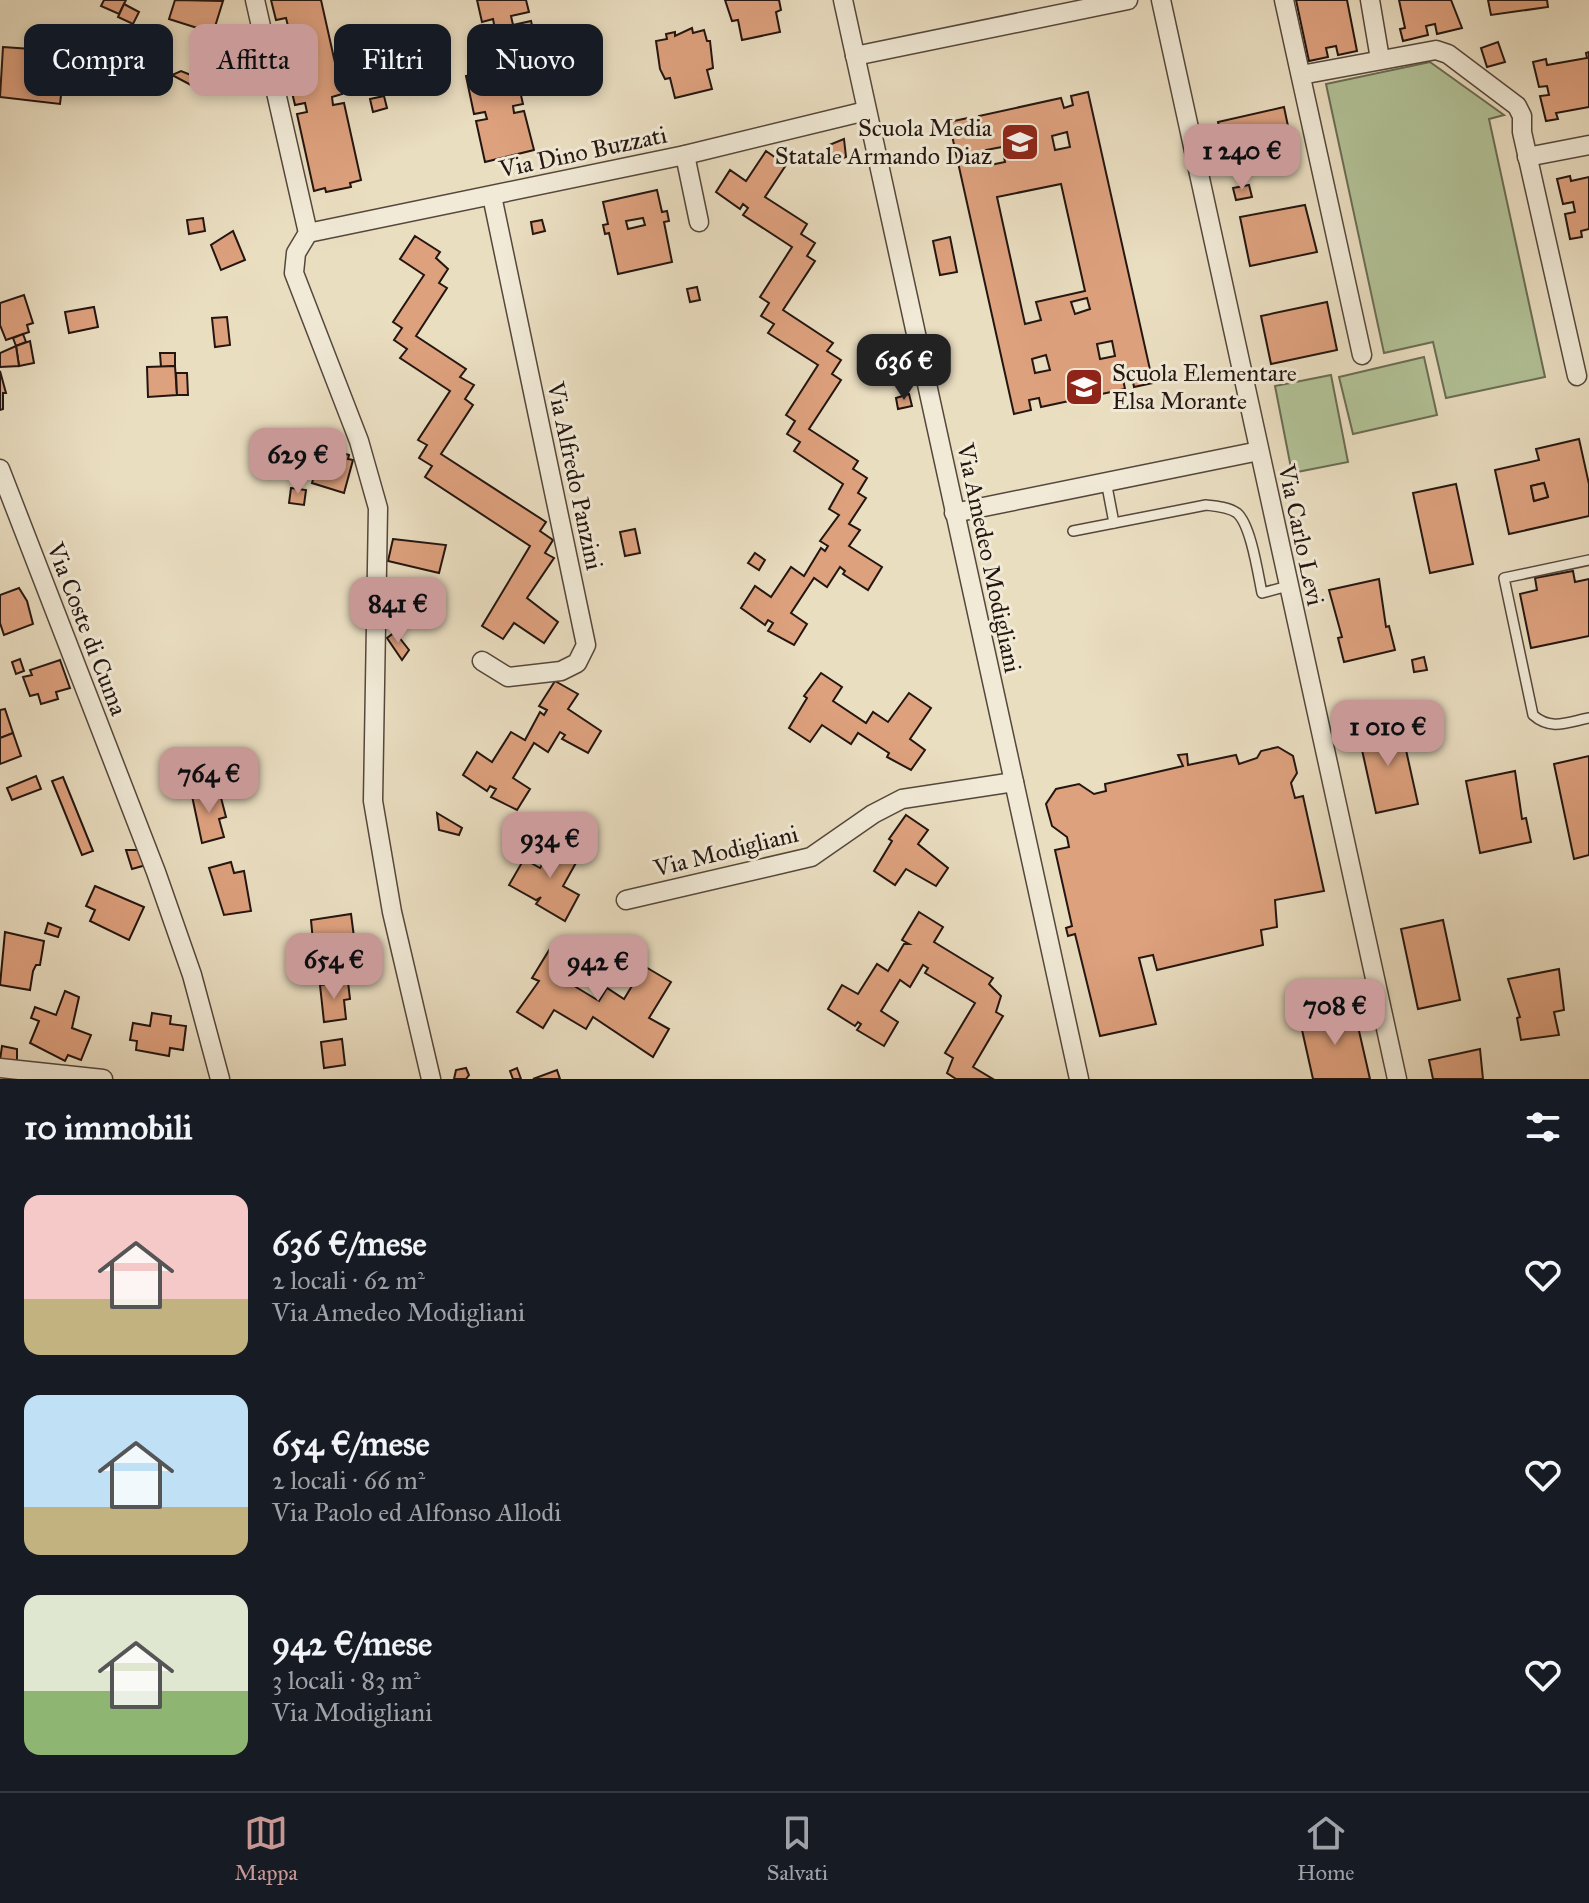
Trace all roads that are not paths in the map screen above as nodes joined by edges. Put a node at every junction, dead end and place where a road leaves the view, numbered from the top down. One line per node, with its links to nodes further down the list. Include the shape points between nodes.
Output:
1 (255, 0): 16 (street)
2 (843, 0): 7 (street, Via Amedeo Modigliani)
3 (1128, 0): 7 (street)
4 (1161, 0): 19 (street, Via Carlo Levi)
5 (1284, 0): 9 (street)
6 (1370, 0): 8 (street)
7 (855, 56): 10 (street, Via Amedeo Modigliani)
8 (1380, 59): 9 (street); 13 (street, via 1425,50 1448,54 1517,106)
9 (1301, 75): 17 (street)
10 (866, 111): 12 (street, Via Dino Buzzati); 22 (street, Via Amedeo Modigliani)
11 (1589, 145): 13 (street)
12 (685, 155): 14 (street, Via Dino Buzzati); 15 (street)
13 (1527, 157): 18 (street)
14 (492, 196): 16 (street, Via Dino Buzzati); 27 (street, Via Alfredo Panzini, via 586,645 577,663 561,671 508,677)
15 (699, 222)
16 (308, 233): 34 (street, via 296,253 294,273 359,441 378,508 373,801 395,928)
17 (1362, 355)
18 (1577, 376)
19 (1259, 451): 21 (street); 26 (street, Via Carlo Levi)
20 (0, 469): 33 (street, Via Coste di Cuma, via 156,872)
21 (1106, 481): 22 (street); 23 (lane)
22 (954, 513): 29 (street, Via Amedeo Modigliani)
23 (1114, 523): 24 (lane); 26 (lane, via 1206,505 1237,513 1246,526 1262,593)
24 (1073, 531)
25 (1589, 560): 28 (lane, via 1504,578 1533,715 1544,725)
26 (1288, 586): 36 (street, Via Carlo Levi)
27 (482, 661)
28 (1589, 718)
29 (1014, 782): 30 (street, Via Modigliani, via 902,799 811,857); 35 (street, Via Amedeo Modigliani)
30 (626, 900)
31 (0, 1068): 32 (street)
32 (103, 1079)
33 (220, 1079)
34 (431, 1079)
35 (1079, 1079)
36 (1397, 1079)

